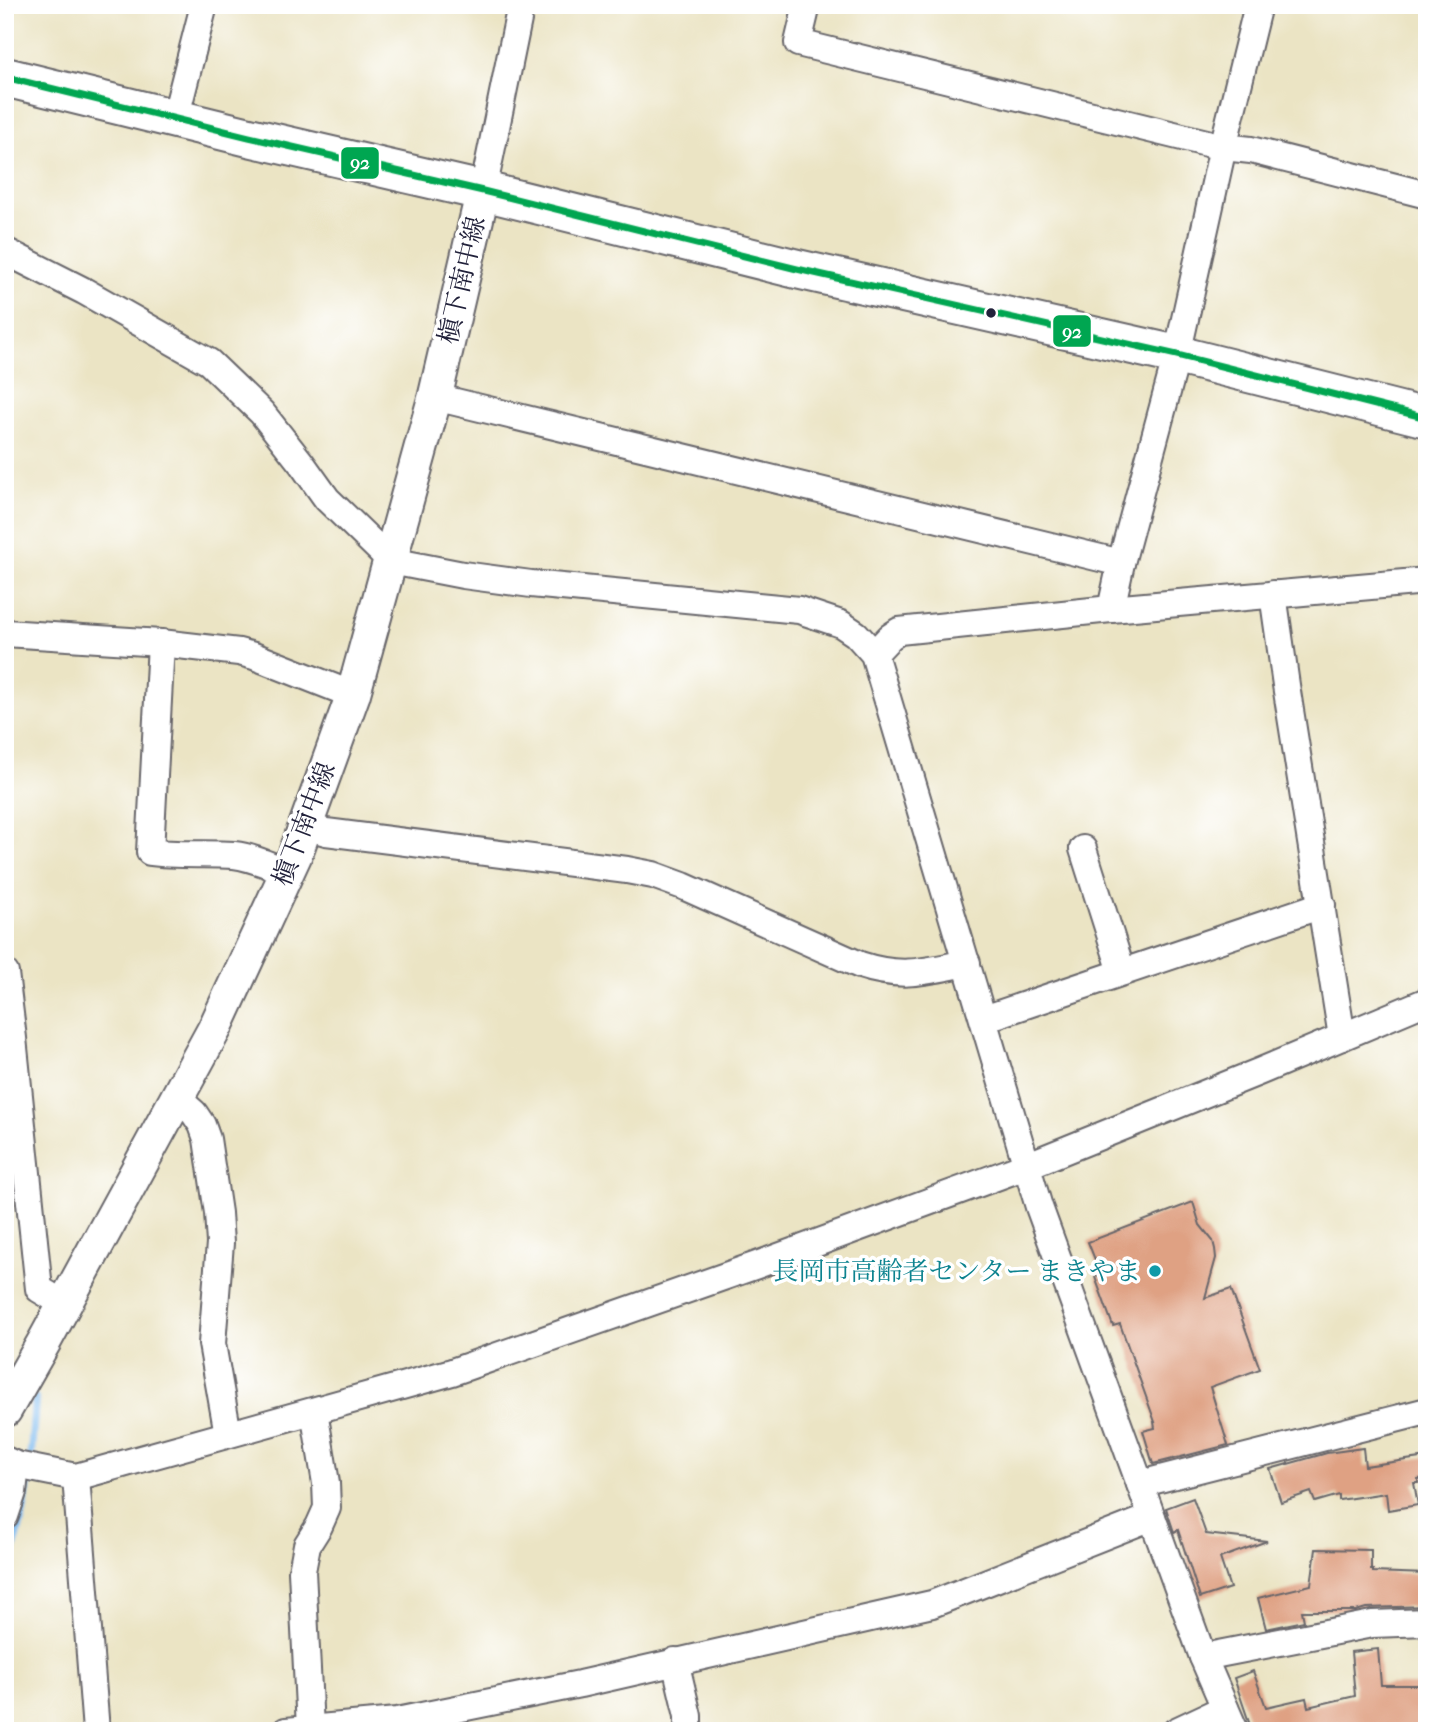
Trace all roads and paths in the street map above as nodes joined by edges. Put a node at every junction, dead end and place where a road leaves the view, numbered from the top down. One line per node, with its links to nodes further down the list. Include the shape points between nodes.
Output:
1 (204, 5): 6 (street)
2 (521, 5): 9 (street)
3 (807, 5): 7 (street, via 799,43)
4 (1258, 5): 7 (street)
5 (5, 77): 6 (highway)
6 (176, 119): 9 (highway)
7 (1223, 147): 8 (street); 11 (street)
8 (1426, 189)
9 (483, 191): 11 (highway, via 797,269); 12 (main road, 槇下南中線)
10 (5, 251): 14 (street, via 209,362 262,413 327,499)
11 (1177, 355): 13 (highway); 15 (street)
12 (435, 397): 14 (main road, 槇下南中線); 15 (street)
13 (1427, 418)
14 (391, 561): 21 (street, via 531,584 799,610 841,624); 22 (main road, 槇下南中線)
15 (1121, 563): 18 (street)
16 (1427, 581): 17 (street)
17 (1273, 594): 18 (street); 26 (street)
18 (1111, 609): 21 (street, via 899,631)
19 (5, 634): 20 (street)
20 (161, 643): 22 (street, via 254,656); 25 (street, via 150,852 234,856)
21 (874, 654): 27 (street)
22 (353, 695): 23 (main road, 槇下南中線)
23 (305, 826): 25 (main road, 槇下南中線); 27 (street, via 653,875 880,972 919,972)
24 (1083, 849): 28 (street)
25 (287, 872): 33 (main road, 槇下南中線, via 215,1028)
26 (1322, 905): 28 (street); 32 (street)
27 (967, 963): 31 (street)
28 (1122, 972): 31 (street)
29 (5, 973): 35 (street, via 39,1289)
30 (1427, 1001): 32 (street)
31 (984, 1019): 34 (street)
32 (1342, 1037): 34 (street)
33 (177, 1098): 35 (main road, 槇下南中線); 39 (street, via 194,1113 207,1139 220,1243 212,1344)
34 (1026, 1166): 37 (street, via 452,1372); 42 (street)
35 (64, 1304): 36 (main road, 槇下南中線)
36 (5, 1410)
37 (314, 1410): 39 (street); 50 (street, via 327,1508 307,1545 302,1571)
38 (1427, 1411): 42 (street)
39 (228, 1434): 41 (street)
40 (11, 1462): 41 (street); 43 (street, via 13,1492)
41 (76, 1476): 51 (street)
42 (1140, 1484): 44 (street)
43 (5, 1516)
44 (1152, 1517): 46 (street); 47 (street, via 932,1604)
45 (1427, 1622): 46 (street, via 1372,1624)
46 (1203, 1657): 48 (street)
47 (675, 1661): 49 (street); 52 (street)
48 (1230, 1719): 53 (street)
49 (385, 1727): 50 (street)
50 (298, 1730)
51 (96, 1731)
52 (688, 1731)
53 (1175, 1731)

